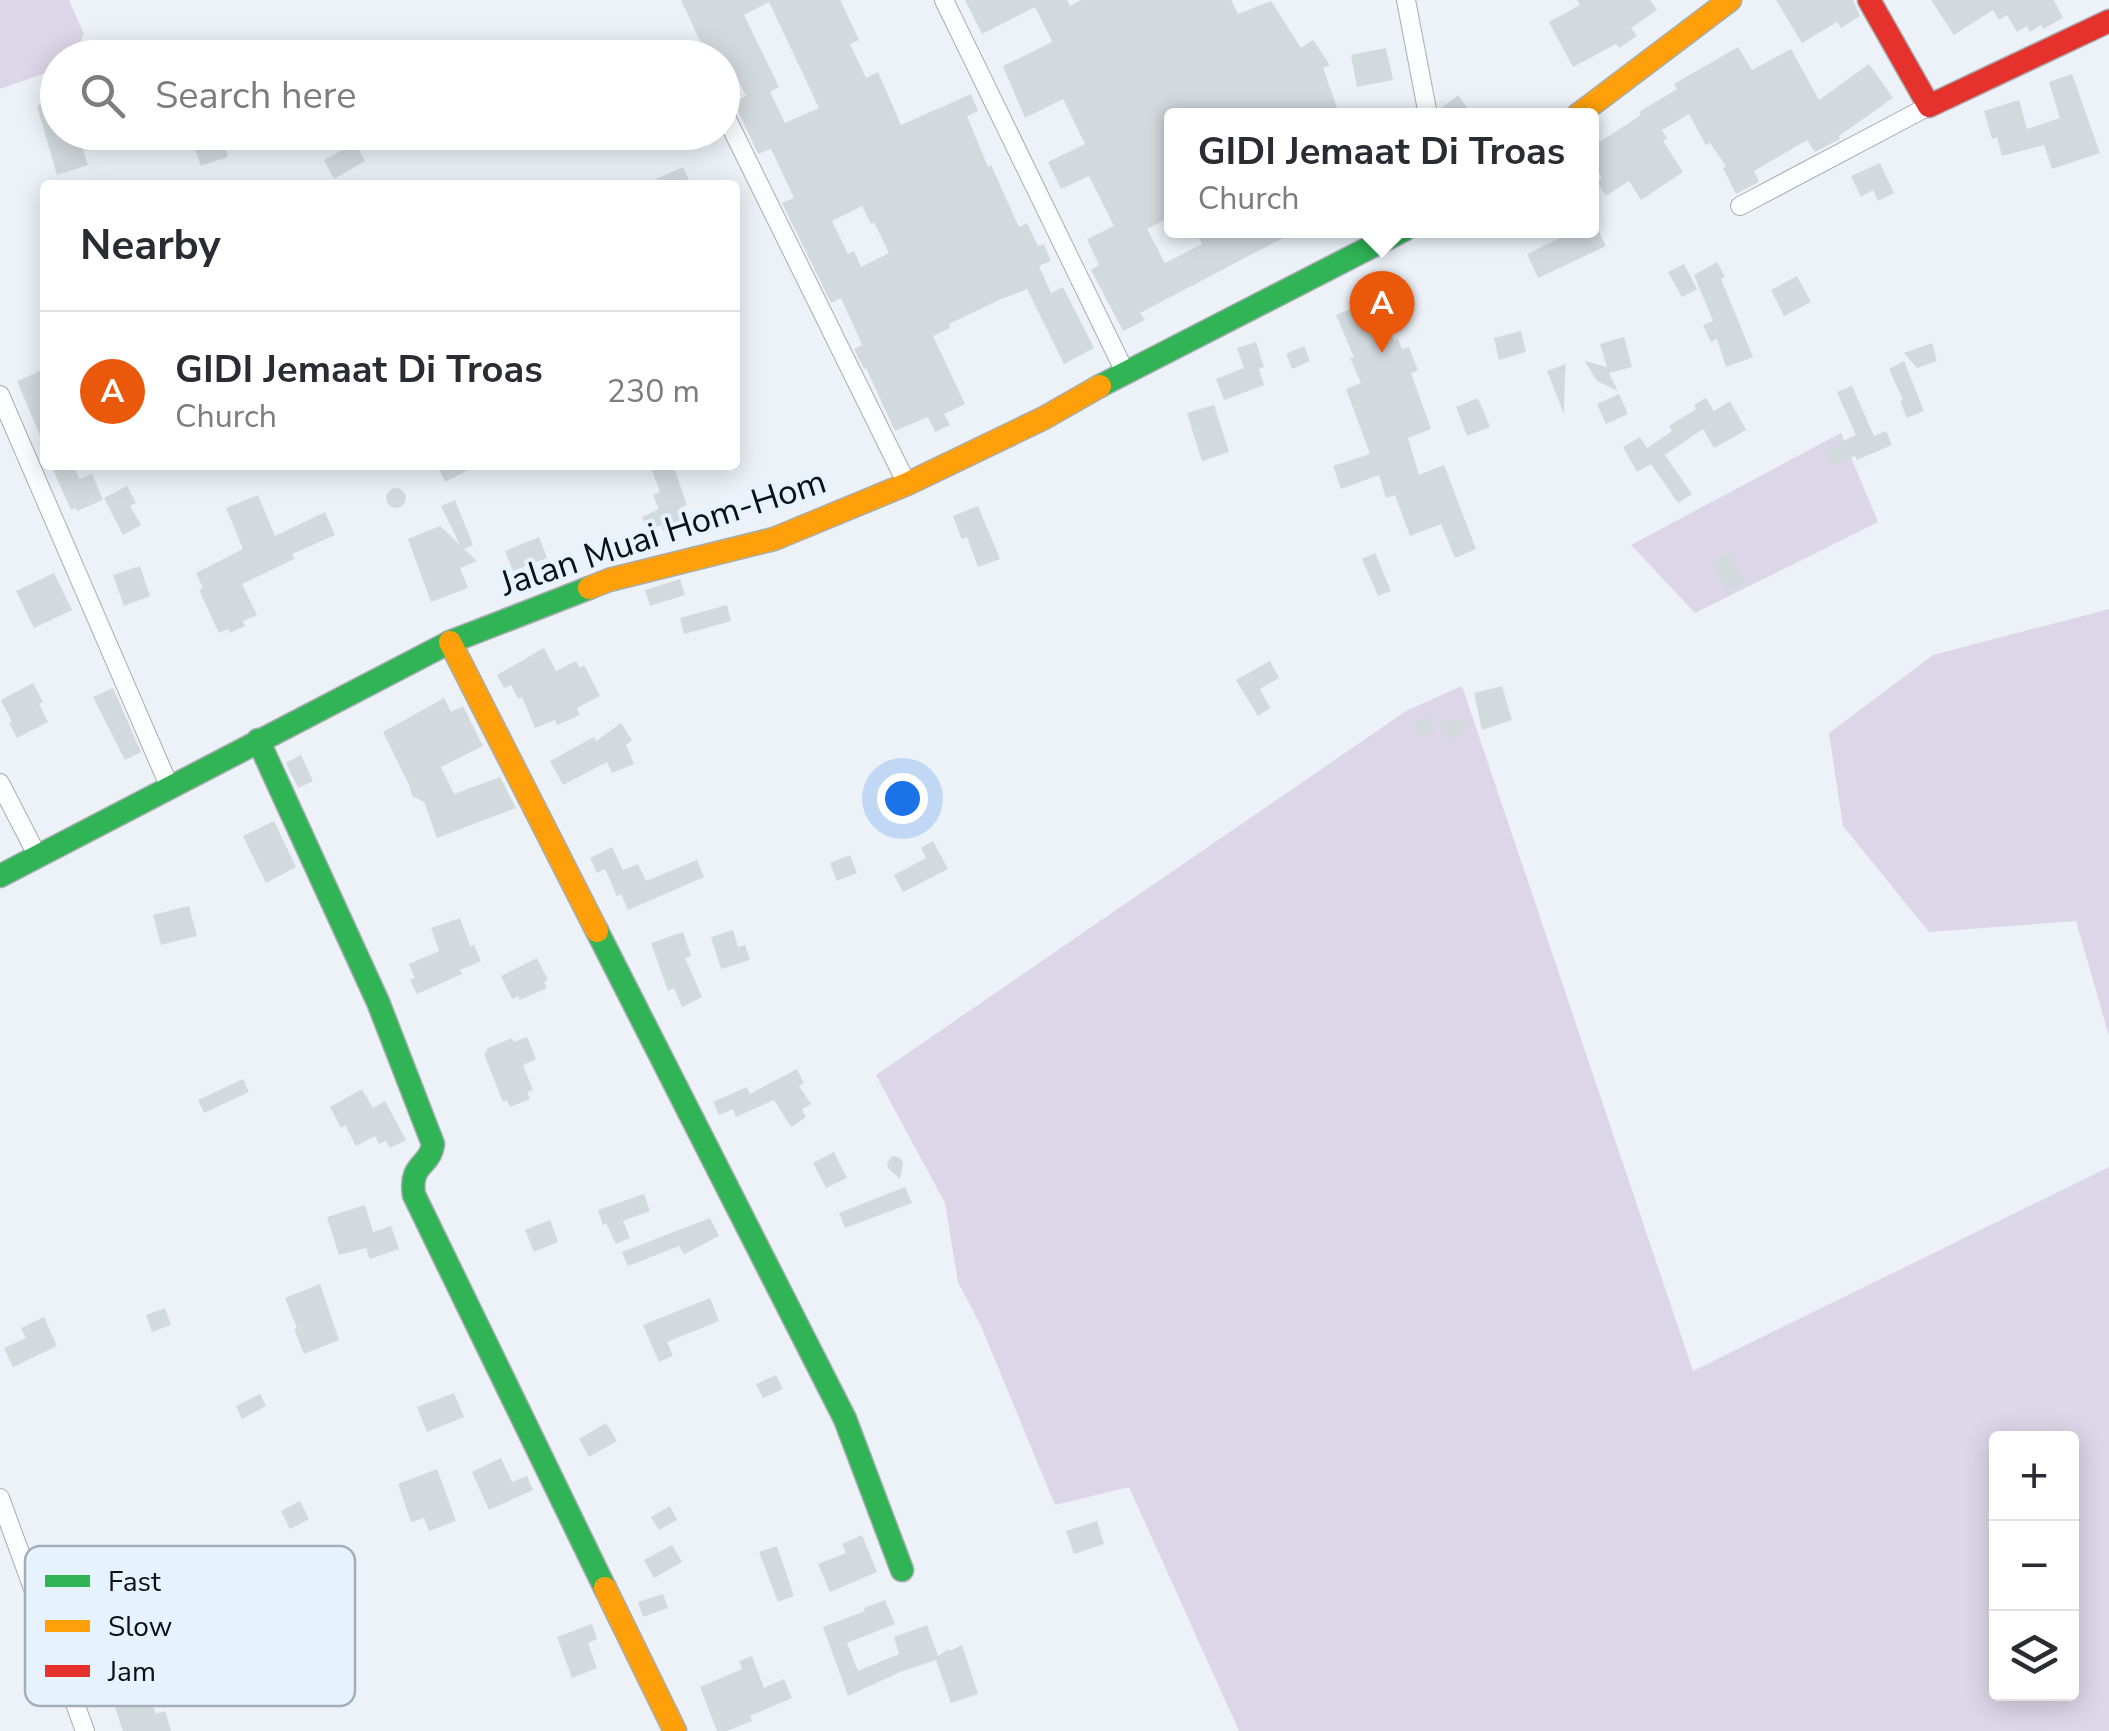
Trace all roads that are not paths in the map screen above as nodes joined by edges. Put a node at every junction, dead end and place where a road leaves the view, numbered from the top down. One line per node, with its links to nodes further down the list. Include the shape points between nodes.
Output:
1 (944, 0): 12 (street)
2 (1406, 0): 7 (street)
3 (1730, 0): 8 (street)
4 (1869, 0): 6 (street)
5 (2109, 21): 6 (street)
6 (1930, 106): 10 (street)
7 (1426, 108)
8 (1588, 108)
9 (740, 146): 14 (street)
10 (1740, 206)
11 (1388, 238): 12 (street, Jalan Muai Hom-Hom)
12 (1125, 372): 14 (street, Jalan Muai Hom-Hom)
13 (0, 395): 18 (street)
14 (907, 484): 15 (street, Jalan Muai Hom-Hom, via 774,539 609,580)
15 (450, 642): 16 (street, Jalan Muai Hom-Hom); 23 (street, via 846,1420)
16 (258, 740): 18 (street, Jalan Muai Hom-Hom); 26 (street, via 378,1002 428,1132 432,1152 414,1170 414,1195)
17 (0, 783): 19 (street)
18 (170, 788): 19 (street, Jalan Muai Hom-Hom)
19 (37, 855): 20 (street, Jalan Muai Hom-Hom)
20 (0, 876)
21 (0, 1498): 22 (street)
22 (25, 1566)
23 (902, 1570)
24 (77, 1706): 25 (street)
25 (86, 1731)
26 (675, 1731)

